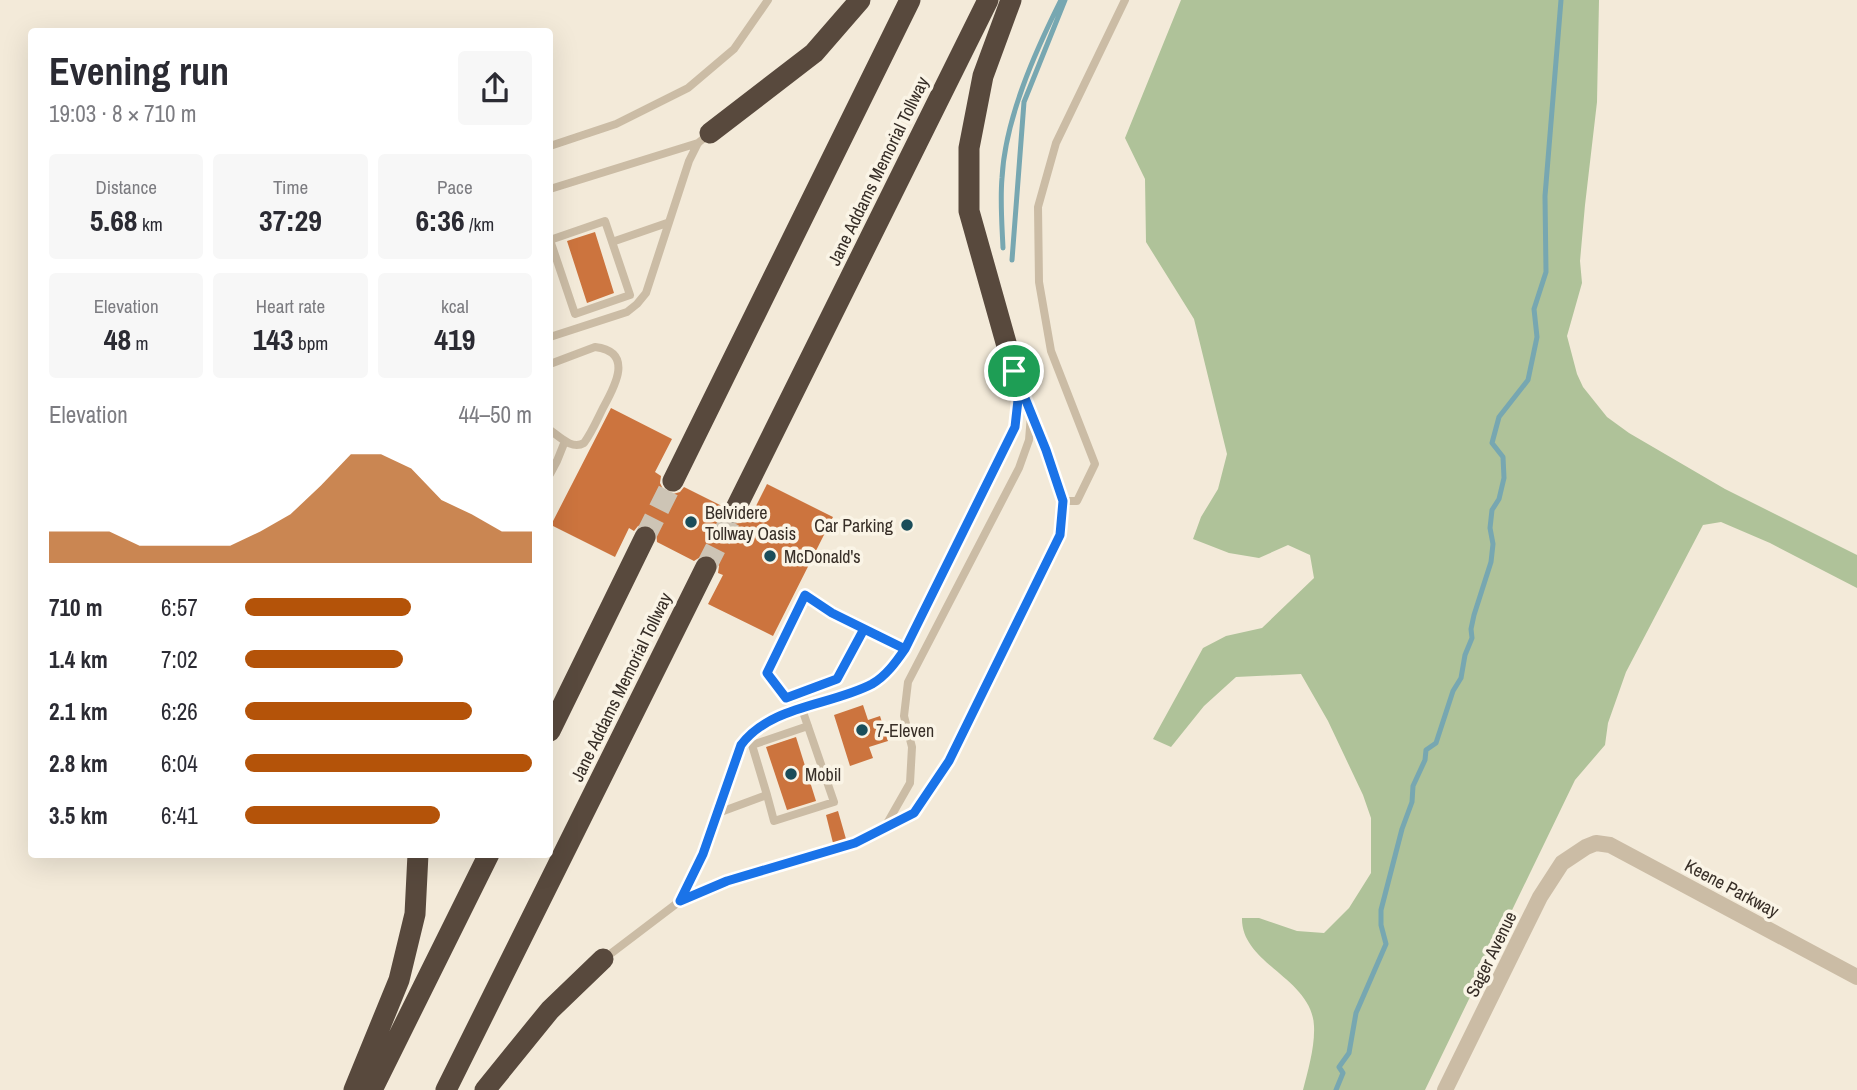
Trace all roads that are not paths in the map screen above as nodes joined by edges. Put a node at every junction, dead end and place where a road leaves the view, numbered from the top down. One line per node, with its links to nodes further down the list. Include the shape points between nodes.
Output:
1 (768, 0): 8 (lane, via 734,49 688,88 616,124)
2 (860, 0): 7 (highway, via 814,53)
3 (910, 0): 23 (highway)
4 (988, 0): 25 (highway, Jane Addams Memorial Tollway)
5 (1011, 0): 18 (highway, via 983,76 969,148 969,211)
6 (1125, 0): 24 (lane, via 1056,143 1038,207 1039,282 1051,351 1094,464 1077,500)
7 (704, 138): 9 (lane); 10 (lane, via 689,161)
8 (553, 145)
9 (553, 188)
10 (667, 223): 12 (lane); 15 (lane, via 646,293 637,304)
11 (553, 239): 12 (lane, via 605,221)
12 (612, 242): 14 (lane, via 630,295)
13 (553, 249): 14 (lane)
14 (575, 314): 15 (lane)
15 (580, 328): 16 (lane)
16 (553, 336)
17 (553, 363): 21 (lane, via 595,347 608,351 619,363 614,387 589,436 579,446)
18 (1014, 371): 19 (lane); 29 (lane, via 1015,427)
19 (1031, 412): 24 (lane); 35 (lane, via 1029,440 1019,468 908,682 904,716 912,747 910,783)
20 (553, 432): 21 (lane)
21 (565, 440): 22 (lane)
22 (553, 469)
23 (673, 481)
24 (1063, 501): 35 (lane, via 1060,535 949,761 914,813)
25 (734, 512)
26 (645, 537): 31 (highway)
27 (706, 567): 44 (highway, Jane Addams Memorial Tollway)
28 (864, 629): 28 (lane, via 805,595 767,673 786,698 837,679); 29 (lane)
29 (905, 649): 30 (lane, via 872,684)
30 (802, 709): 32 (lane); 34 (lane, via 770,720 747,737)
31 (553, 725)
32 (808, 726): 33 (lane, via 752,745); 33 (lane, via 834,802 774,821)
33 (767, 795): 34 (lane)
34 (718, 813): 39 (lane)
35 (885, 827): 39 (lane, via 855,843 727,881)
36 (1586, 846): 41 (street, Keene Parkway, via 1610,845); 46 (street, Sager Avenue, via 1562,863 1540,897)
37 (418, 858): 42 (highway, via 415,914 400,980)
38 (487, 858): 43 (highway)
39 (680, 901): 40 (lane)
40 (603, 960): 45 (highway, via 550,1010)
41 (1857, 977)
42 (354, 1090)
43 (372, 1090)
44 (446, 1090)
45 (485, 1090)
46 (1446, 1090)

